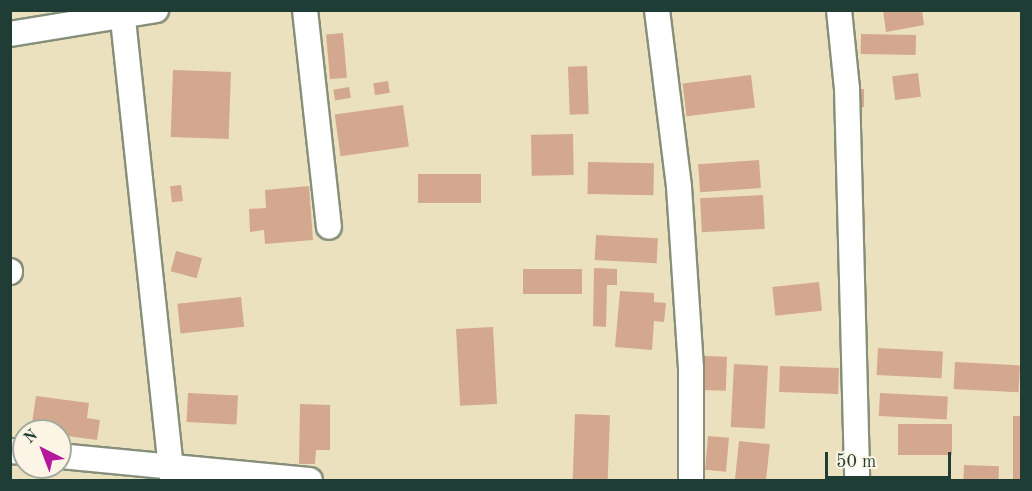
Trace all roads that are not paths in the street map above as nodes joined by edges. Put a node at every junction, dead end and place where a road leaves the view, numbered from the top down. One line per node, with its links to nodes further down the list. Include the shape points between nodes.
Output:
1 (156, 10): 5 (street)
2 (305, 10): 7 (street)
3 (657, 10): 11 (street, via 679,187 691,368)
4 (839, 10): 12 (street, via 847,89)
5 (122, 15): 6 (street); 9 (street)
6 (10, 34)
7 (329, 227)
8 (72, 458): 9 (street)
9 (171, 474): 10 (street)
10 (310, 480)
11 (691, 480)
12 (857, 480)

